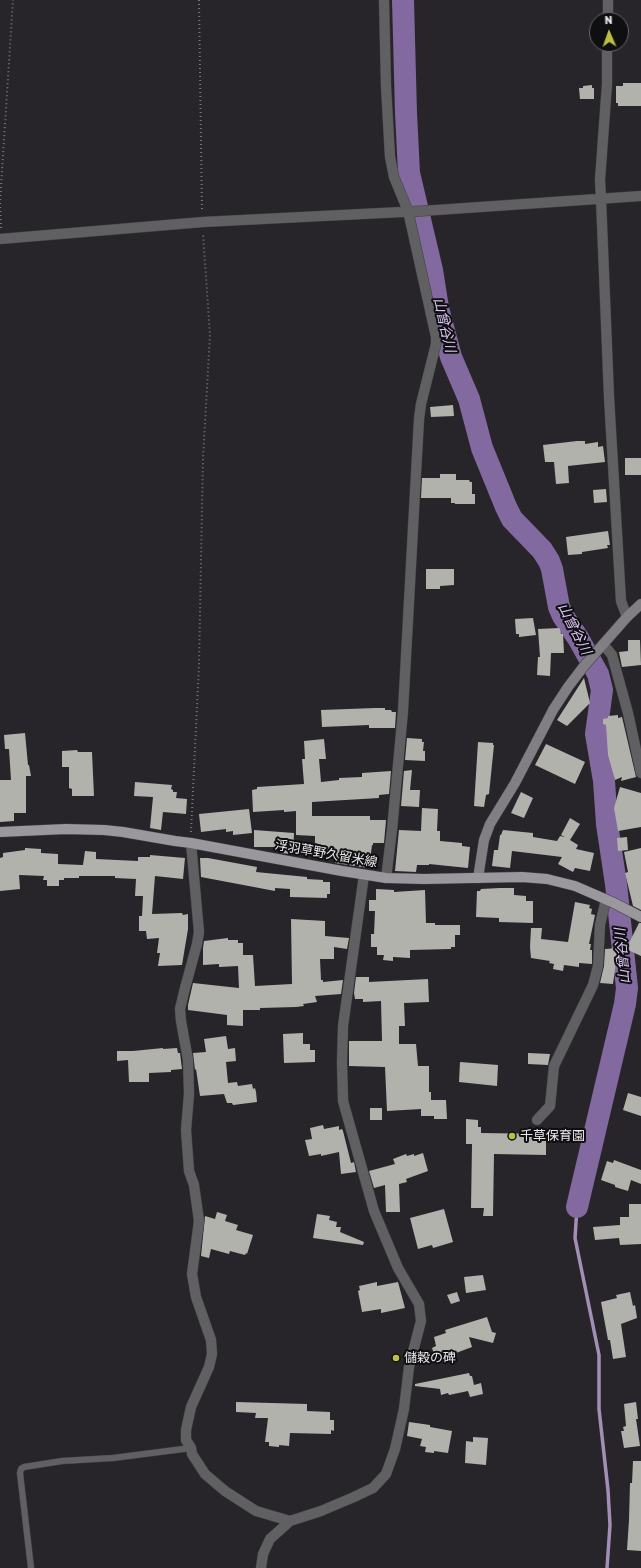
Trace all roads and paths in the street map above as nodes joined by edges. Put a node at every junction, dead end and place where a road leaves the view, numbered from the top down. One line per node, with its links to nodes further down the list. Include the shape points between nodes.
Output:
1 (13, 0): 11 (path, via 0,202)
2 (199, 0): 10 (path)
3 (384, 0): 9 (street, via 390,157 394,177)
4 (608, 0): 5 (street)
5 (608, 12)
6 (607, 52): 8 (street)
7 (641, 196): 8 (street)
8 (601, 199): 9 (street); 13 (street, via 621,601)
9 (414, 211): 10 (street); 19 (street, via 436,344 419,419 403,711)
10 (203, 222): 11 (street); 17 (path, via 210,335 203,459 199,665)
11 (1, 239)
12 (641, 604): 13 (street)
13 (627, 617): 14 (street)
14 (603, 644): 15 (street, via 612,655); 20 (street, via 553,710 515,783 490,824 484,840)
15 (641, 773)
16 (0, 832): 17 (main road, 浮羽草野久留米線, via 104,830)
17 (191, 843): 18 (main road, 浮羽草野久留米線); 24 (street, via 199,932 180,1009 188,1067 188,1171 194,1185 200,1221 192,1274 196,1297 211,1340 212,1354 191,1407 186,1440)
18 (364, 875): 19 (main road, 浮羽草野久留米線); 25 (street, via 343,1026 343,1101 374,1211 398,1268 419,1304 421,1321 409,1367 395,1449 386,1474 372,1488 354,1497)
19 (386, 878): 20 (main road, 浮羽草野久留米線)
20 (478, 878): 21 (main road, 浮羽草野久留米線, via 547,879 575,886)
21 (609, 901): 22 (main road, 浮羽草野久留米線); 23 (street, via 600,925 598,966 593,985 554,1066 550,1106)
22 (641, 917)
23 (537, 1120)
24 (191, 1448): 25 (street, via 205,1474 225,1490 256,1511); 26 (lane, via 113,1458 62,1461 21,1469)
25 (290, 1521): 27 (street, via 270,1539 263,1554)
26 (31, 1568)
27 (261, 1568)

